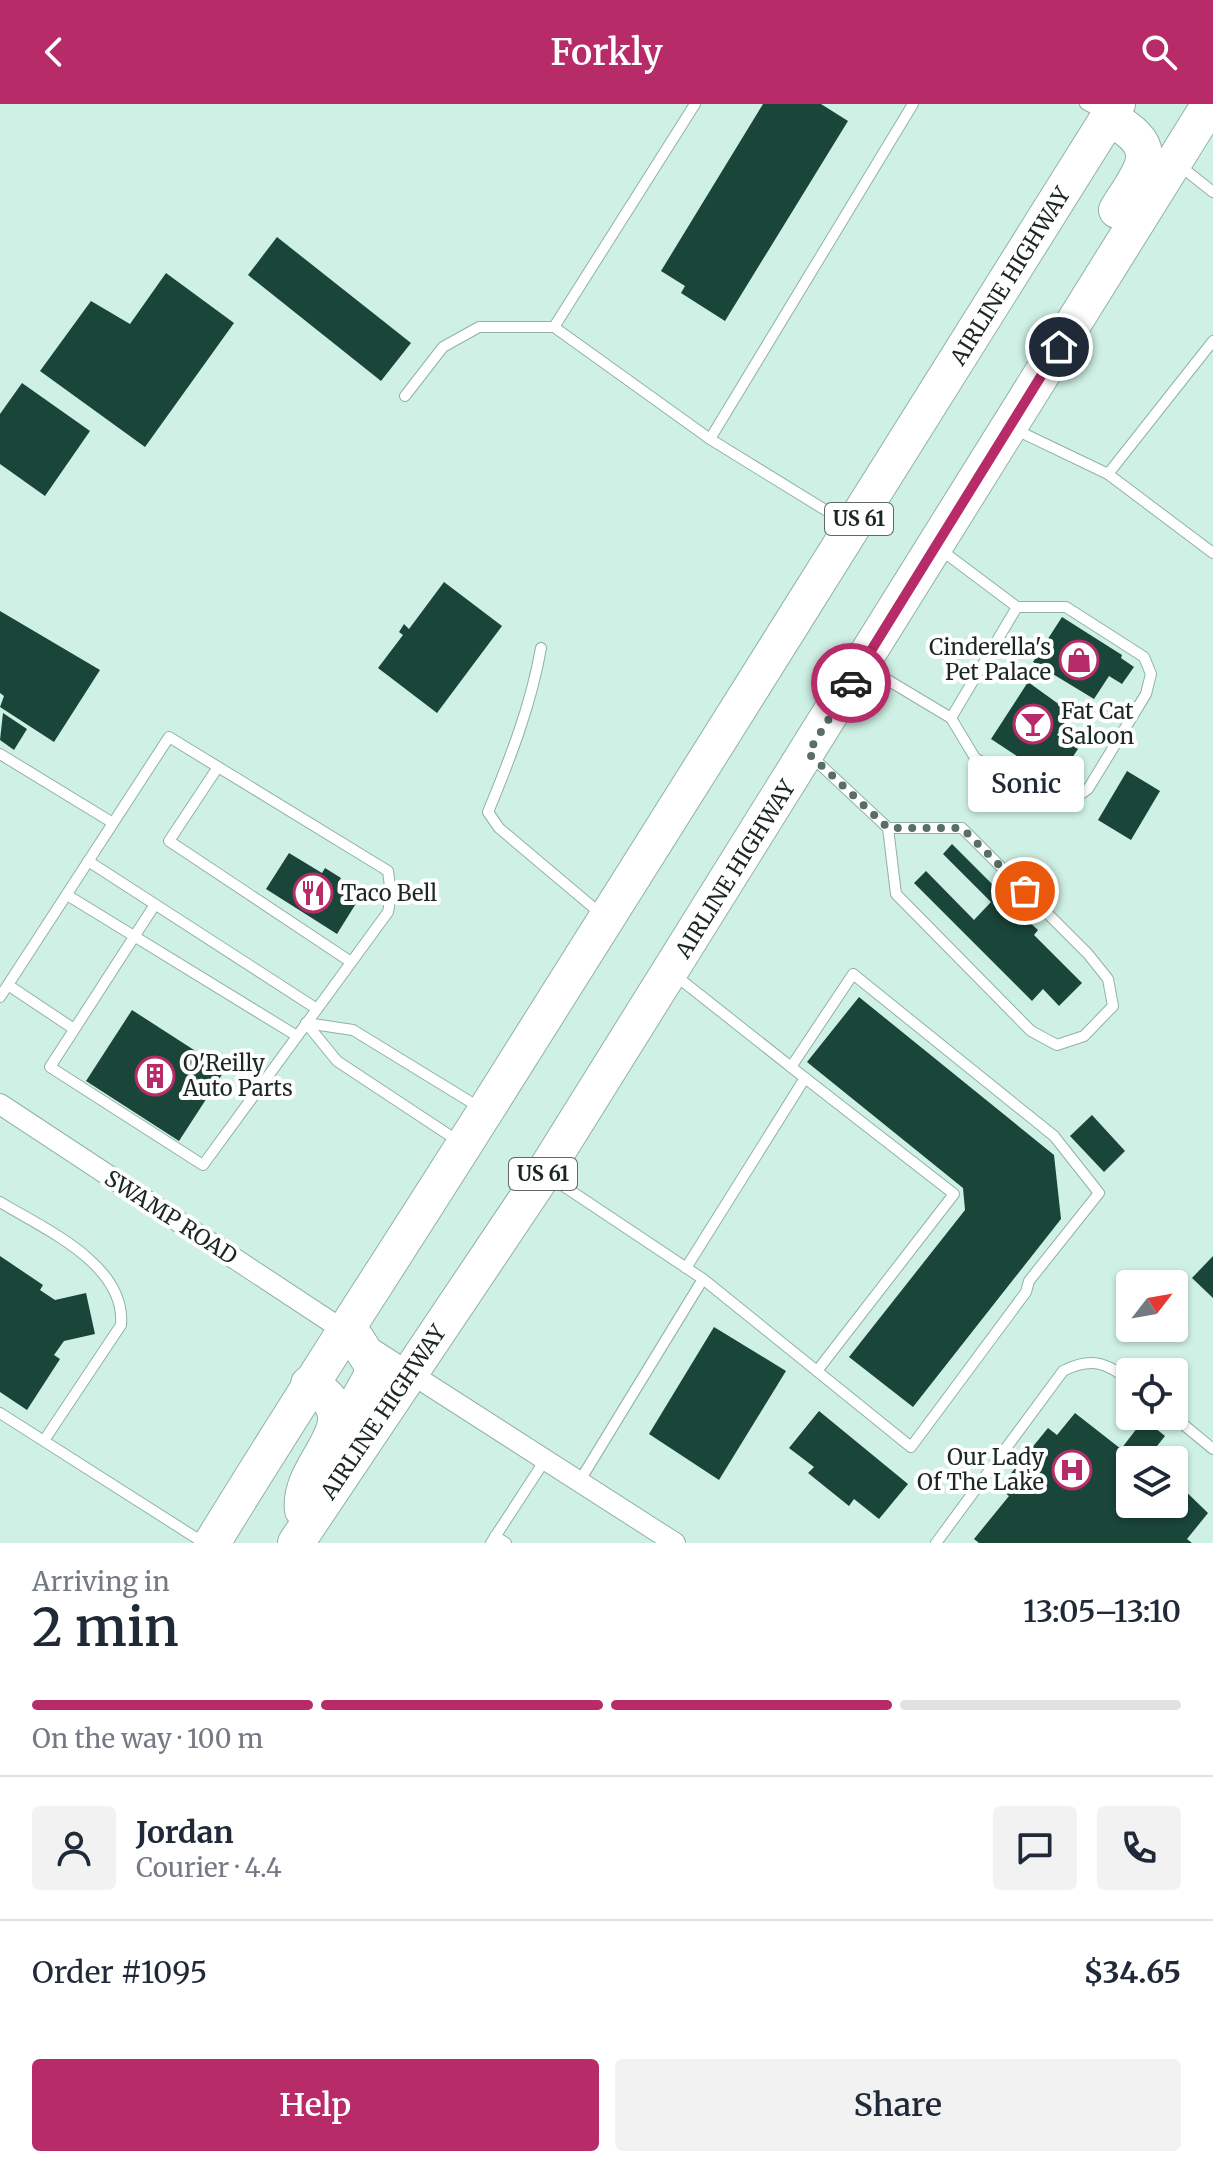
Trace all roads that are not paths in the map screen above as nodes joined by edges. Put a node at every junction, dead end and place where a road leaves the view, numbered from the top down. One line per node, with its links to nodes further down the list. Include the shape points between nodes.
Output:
1 (695, 104): 7 (lane)
2 (913, 104): 11 (lane)
3 (1210, 104): 5 (highway, AIRLINE HIGHWAY / US 61)
4 (1103, 108): 10 (highway, via 1143,144 1140,173 1003,392); 13 (highway, AIRLINE HIGHWAY / US 61)
5 (1175, 161): 6 (lane); 10 (highway, AIRLINE HIGHWAY / US 61)
6 (1213, 192)
7 (554, 327): 9 (lane, via 479,327 443,347); 11 (lane)
8 (1213, 341): 12 (lane)
9 (405, 396)
10 (1010, 427): 12 (lane); 14 (highway, AIRLINE HIGHWAY / US 61)
11 (710, 439): 13 (lane)
12 (1108, 474): 15 (lane)
13 (854, 528): 28 (highway, AIRLINE HIGHWAY / US 61)
14 (936, 546): 16 (lane); 18 (highway, AIRLINE HIGHWAY / US 61)
15 (1213, 553)
16 (1017, 607): 19 (lane); 19 (lane, via 1066,607 1144,657 1151,674 1146,694 1088,789 1065,805 1054,804 975,758)
17 (541, 648): 28 (lane, via 536,680 488,812 499,828)
18 (862, 665): 19 (lane); 20 (highway, AIRLINE HIGHWAY / US 61)
19 (951, 718)
20 (808, 753): 24 (lane); 31 (highway, AIRLINE HIGHWAY / US 61)
21 (0, 754): 23 (lane)
22 (218, 767): 23 (lane, via 169,737); 30 (lane, via 388,871 388,912); 30 (lane, via 169,841)
23 (113, 823): 25 (lane)
24 (888, 828): 24 (lane, via 896,894 1031,1031 1057,1045 1084,1036 1113,1006 1108,979 1088,954 962,828)
25 (88, 861): 26 (lane); 27 (lane)
26 (67, 895): 29 (lane); 32 (lane)
27 (154, 906): 29 (lane); 34 (lane)
28 (606, 918): 41 (highway, AIRLINE HIGHWAY / US 61)
29 (135, 934): 36 (lane); 37 (lane)
30 (351, 962): 34 (lane)
31 (671, 972): 38 (lane); 43 (highway, AIRLINE HIGHWAY / US 61)
32 (8, 985): 33 (lane); 36 (lane)
33 (0, 997)
34 (317, 1009): 35 (lane)
35 (306, 1023): 37 (lane); 41 (lane, via 353,1030); 42 (lane, via 337,1061)
36 (74, 1029): 37 (lane, via 50,1067 203,1165)
37 (297, 1036)
38 (791, 1067): 39 (lane); 49 (lane, via 853,974 1054,1136 1099,1193 911,1447)
39 (805, 1078): 45 (lane); 49 (lane, via 954,1194)
40 (1, 1106): 47 (street, SWAMP ROAD)
41 (486, 1111): 42 (highway, AIRLINE HIGHWAY / US 61)
42 (464, 1145): 47 (highway, AIRLINE HIGHWAY / US 61)
43 (544, 1173): 45 (lane); 50 (highway, AIRLINE HIGHWAY / US 61)
44 (0, 1202): 54 (lane, via 78,1251 106,1278 122,1305 121,1325)
45 (686, 1268): 46 (lane)
46 (703, 1279): 49 (lane); 57 (lane)
47 (350, 1334): 50 (street, SWAMP ROAD); 51 (highway, AIRLINE HIGHWAY / US 61); 58 (highway, via 372,1364 369,1387)
48 (1116, 1369): 64 (lane, via 1085,1360 1063,1371)
49 (817, 1371)
50 (409, 1372): 56 (street, SWAMP ROAD); 58 (highway, AIRLINE HIGHWAY / US 61)
51 (309, 1384): 58 (highway, via 329,1395 337,1408 337,1424); 61 (highway, AIRLINE HIGHWAY / US 61)
52 (0, 1413): 54 (lane)
53 (1188, 1428): 55 (lane)
54 (45, 1439): 60 (lane)
55 (1213, 1449)
56 (545, 1460): 57 (street, SWAMP ROAD); 59 (lane)
57 (579, 1482): 63 (street, SWAMP ROAD)
58 (301, 1522)
59 (493, 1540): 62 (lane)
60 (204, 1543)
61 (212, 1543)
62 (506, 1543)
63 (675, 1543)
64 (936, 1543)

